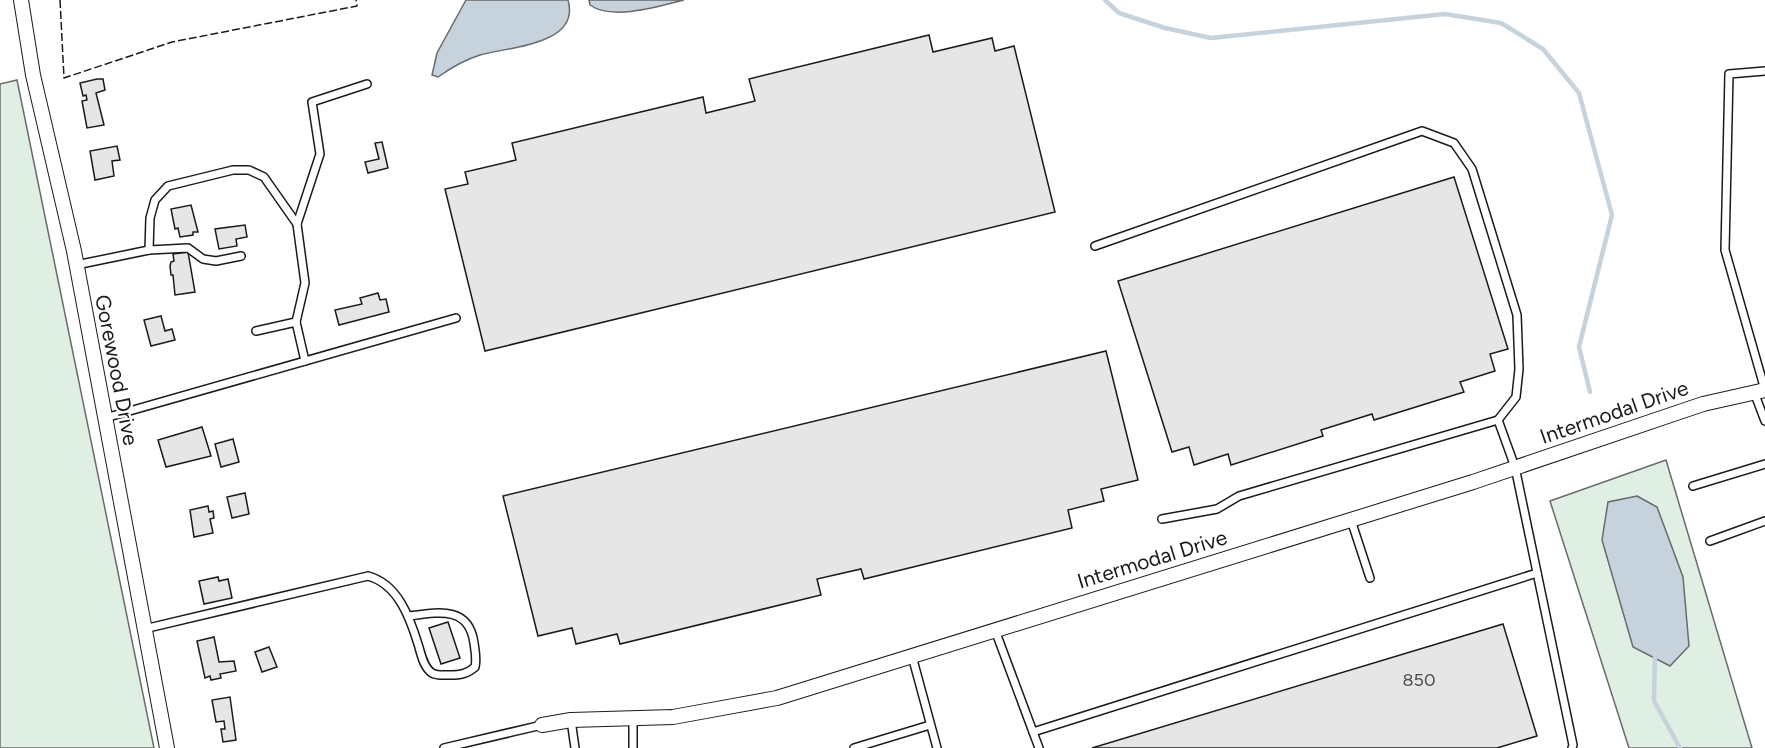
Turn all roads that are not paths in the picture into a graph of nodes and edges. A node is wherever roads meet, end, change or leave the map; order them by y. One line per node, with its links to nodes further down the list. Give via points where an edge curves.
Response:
1 (21, 0): 8 (street, Gorewood Drive, via 33,75)
2 (1765, 71): 13 (lane, via 1729,74 1725,250)
3 (367, 84): 4 (lane, via 312,102 320,153)
4 (297, 224): 6 (lane, via 264,177 249,170 233,170 168,186 155,200); 10 (lane, via 305,284)
5 (1095, 246): 15 (lane, via 1422,131 1454,143 1472,169 1517,315 1516,397)
6 (149, 250): 7 (lane, via 188,248 203,259 216,261); 8 (lane)
7 (241, 256)
8 (76, 265): 14 (street, Gorewood Drive)
9 (456, 318): 12 (lane)
10 (296, 322): 11 (lane); 12 (lane)
11 (256, 331)
12 (305, 361): 14 (lane)
13 (1761, 390): 16 (lane); 18 (street, Intermodal Drive, via 1703,404)
14 (105, 418): 27 (street, Gorewood Drive)
15 (1498, 420): 18 (lane); 20 (lane, via 1239,496 1217,509)
16 (1765, 421)
17 (1765, 464): 19 (lane)
18 (1515, 467): 21 (street, Intermodal Drive); 24 (lane)
19 (1693, 486)
20 (1162, 519)
21 (1351, 520): 25 (lane); 28 (street, Intermodal Drive)
22 (1765, 522): 23 (lane)
23 (1710, 541)
24 (1537, 573): 34 (lane); 42 (lane)
25 (1370, 578)
26 (409, 616): 26 (lane, via 460,616 472,632 475,667 467,674 432,674 422,657); 27 (lane, via 391,589 368,576)
27 (144, 629): 35 (street, Gorewood Drive)
28 (995, 630): 29 (street, Intermodal Drive); 34 (lane)
29 (912, 656): 30 (street, Intermodal Drive, via 777,698 673,717); 33 (lane)
30 (633, 718): 31 (street, Intermodal Drive); 38 (lane)
31 (571, 720): 32 (street, Intermodal Drive); 37 (lane)
32 (542, 724): 36 (lane)
33 (930, 724): 39 (lane); 40 (lane)
34 (1033, 732): 41 (lane)
35 (167, 748)
36 (444, 748)
37 (575, 748)
38 (633, 748)
39 (854, 748)
40 (937, 748)
41 (1039, 748)
42 (1572, 748)

